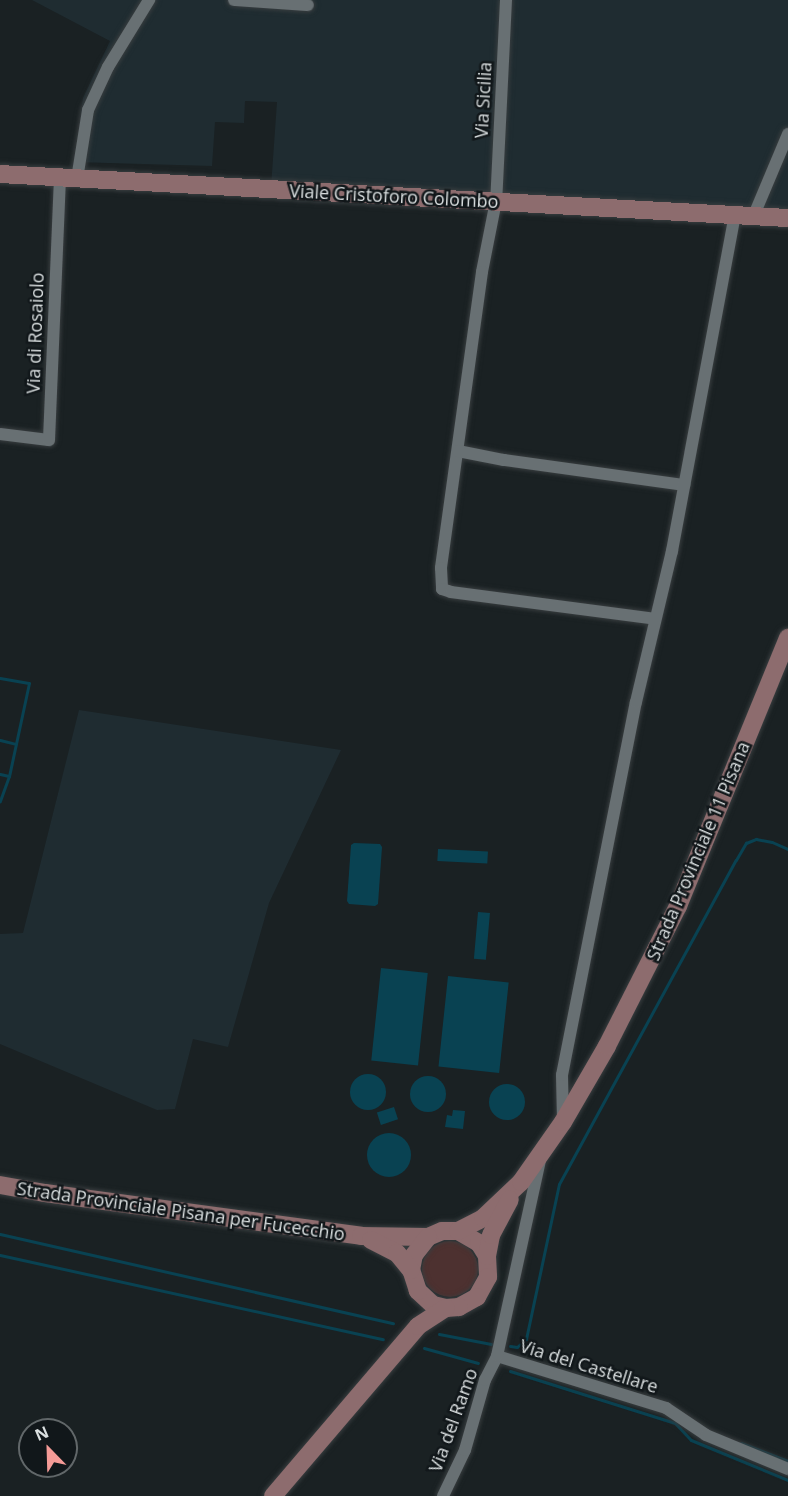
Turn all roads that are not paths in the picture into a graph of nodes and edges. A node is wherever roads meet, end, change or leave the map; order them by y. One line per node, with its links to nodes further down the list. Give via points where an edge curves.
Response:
1 (149, 0): 7 (street, via 108,67 88,110)
2 (234, 0): 4 (street)
3 (506, 0): 8 (street, Via Sicilia)
4 (308, 5)
5 (788, 134): 10 (street)
6 (0, 174): 7 (main road, Viale Cristoforo Colombo)
7 (68, 178): 8 (main road, Viale Cristoforo Colombo); 12 (street, Via di Rosaiolo, via 49,440)
8 (496, 201): 9 (main road, Viale Cristoforo Colombo); 13 (street, Via Sicilia, via 482,272)
9 (735, 214): 10 (main road, Viale Cristoforo Colombo); 14 (street)
10 (754, 215): 11 (main road, Viale Cristoforo Colombo)
11 (788, 218)
12 (0, 434)
13 (458, 451): 14 (street); 15 (street, Via Sicilia, via 441,568 442,589)
14 (684, 485): 15 (street)
15 (655, 619): 17 (street, via 562,1075)
16 (788, 638): 17 (main road, Strada Provinciale 11 Pisana, via 678,906 607,1046)
17 (563, 1122): 18 (main road, Strada Provinciale 11 Pisana)
18 (541, 1156): 19 (main road, Strada Provinciale 11 Pisana); 29 (street, Via del Castellare)
19 (521, 1182): 21 (main road, Strada Provinciale 11 Pisana, via 483,1218); 24 (main road, Strada Provinciale 11 Pisana, via 491,1235)
20 (0, 1185): 22 (main road, Strada Provinciale Pisana per Fucecchio)
21 (458, 1231): 23 (main road, Strada Provinciale Pisana per Fucecchio, via 442,1231); 24 (main road, via 479,1243)
22 (362, 1236): 23 (main road, Strada Provinciale Pisana per Fucecchio); 25 (main road, Strada Provinciale Pisana per Fucecchio, via 397,1253)
23 (428, 1238): 25 (main road, via 414,1255)
24 (487, 1256): 27 (main road, via 488,1277 482,1292 467,1305)
25 (411, 1270): 26 (main road, Strada Provinciale Pisana per Fucecchio)
26 (418, 1291): 27 (main road, via 433,1305); 28 (main road, via 410,1325)
27 (446, 1308): 28 (main road, via 418,1326)
28 (396, 1351): 31 (main road)
29 (497, 1356): 30 (street, Via del Castellare, via 666,1408 706,1435); 32 (street, Via del Ramo, via 485,1380 465,1450)
30 (788, 1470)
31 (273, 1496)
32 (443, 1496)

